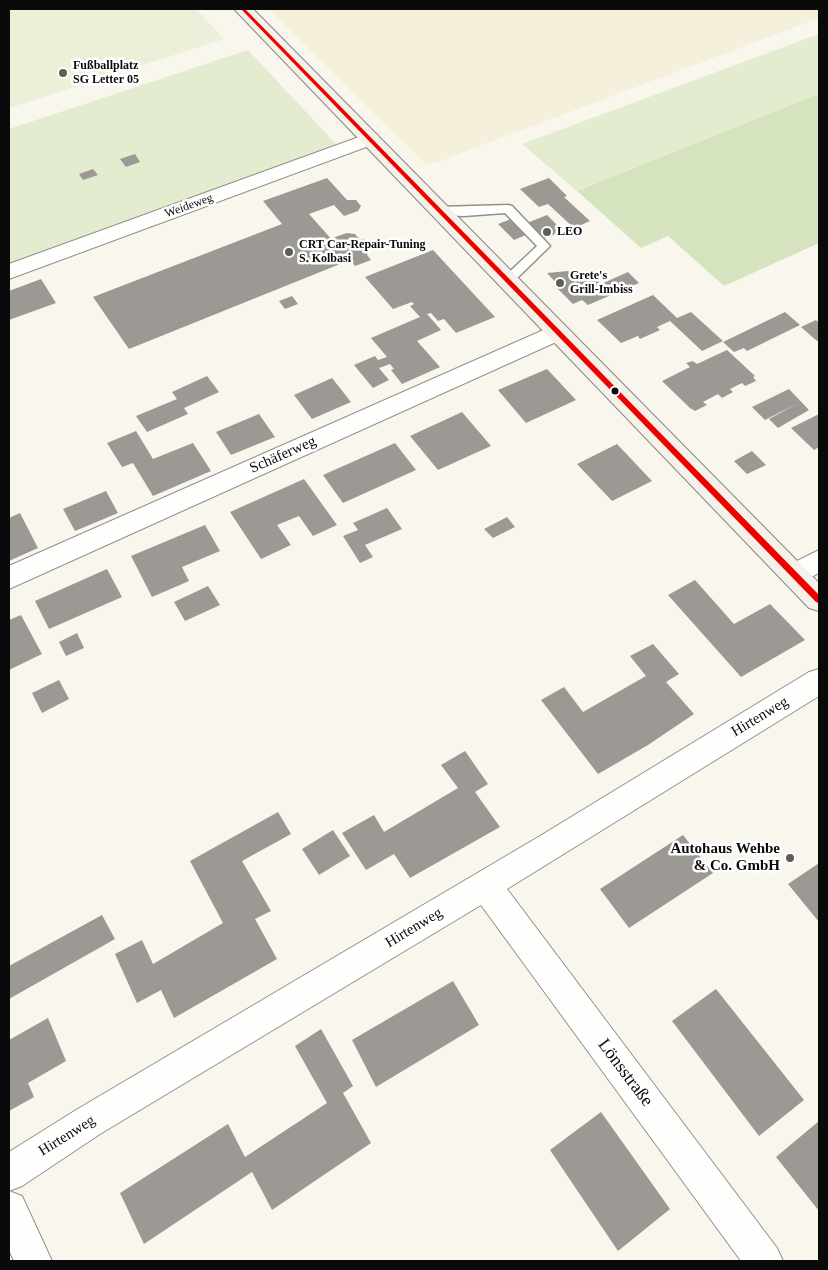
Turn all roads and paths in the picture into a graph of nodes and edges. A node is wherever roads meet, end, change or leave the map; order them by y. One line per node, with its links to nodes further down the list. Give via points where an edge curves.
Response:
1 (243, 9): 2 (main road)
2 (370, 139): 3 (main road); 4 (street, Weideweg)
3 (438, 211): 5 (main road); 5 (lane, via 508,209 544,246)
4 (9, 272)
5 (507, 280): 6 (main road)
6 (557, 332): 8 (main road); 9 (street, Schäferweg)
7 (819, 560): 8 (street)
8 (794, 574): 10 (main road)
9 (9, 578)
10 (819, 600)
11 (819, 681): 12 (street, Hirtenweg)
12 (485, 885): 13 (street, Hirtenweg, via 88,1122); 16 (street, Lönsstraße)
13 (9, 1173)
14 (9, 1209): 15 (street)
15 (33, 1261)
16 (764, 1261)

